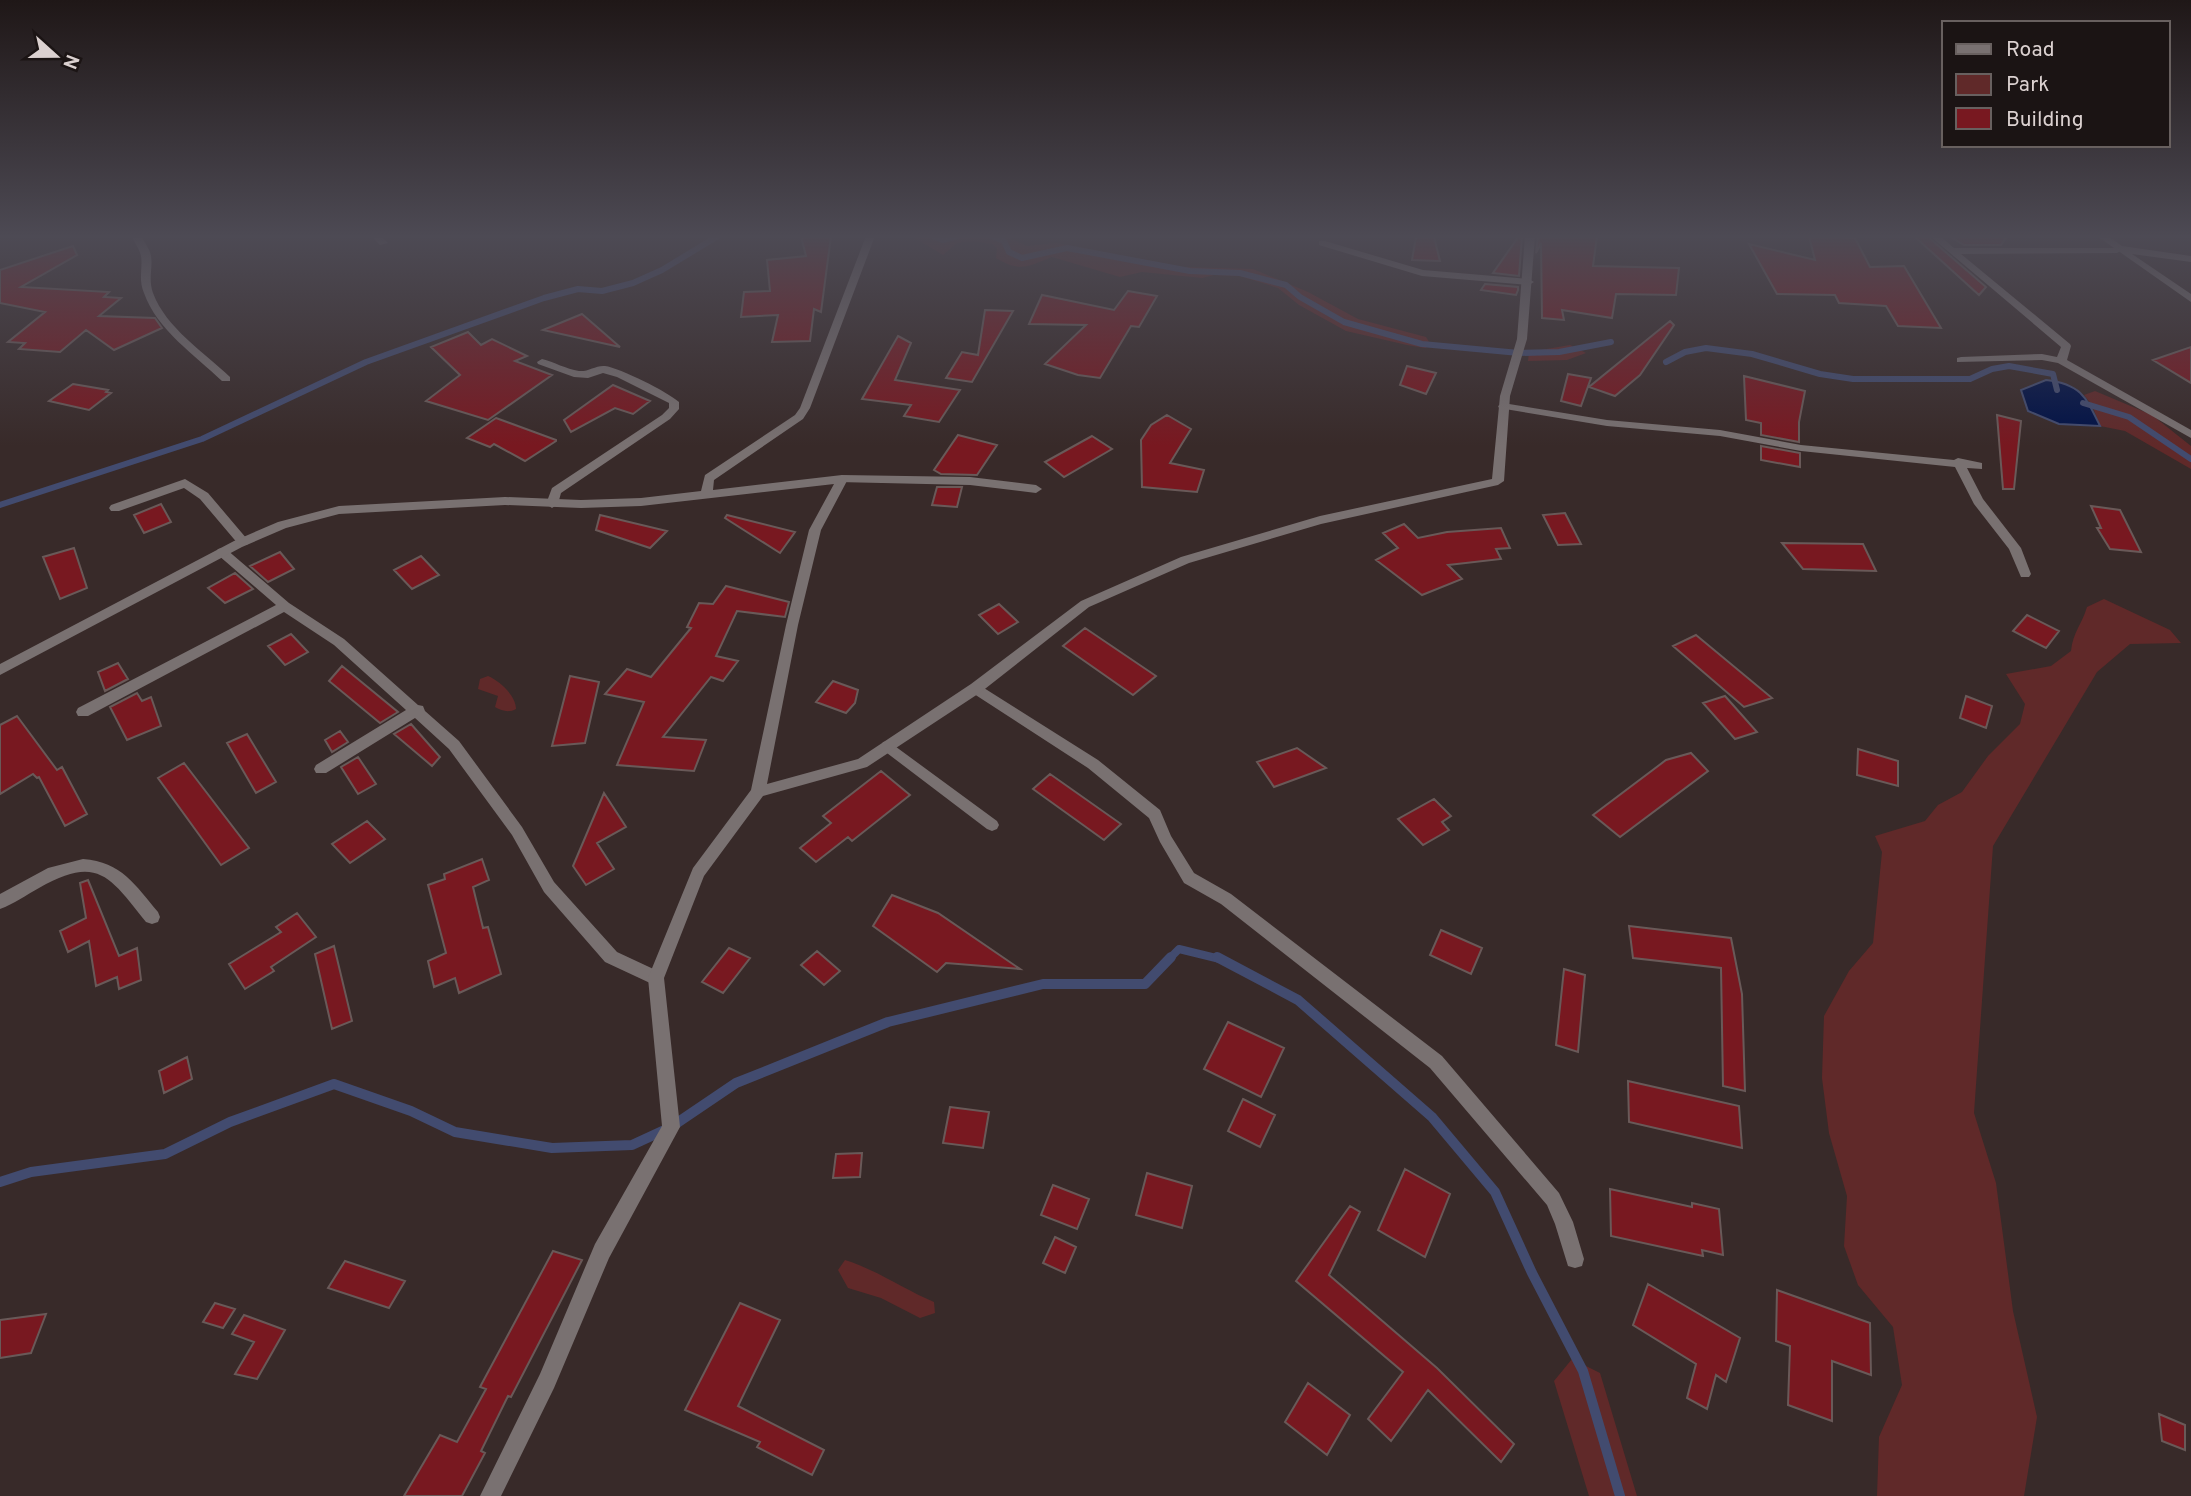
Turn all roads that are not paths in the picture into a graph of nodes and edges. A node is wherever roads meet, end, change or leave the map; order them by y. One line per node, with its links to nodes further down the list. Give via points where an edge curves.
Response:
1 (154, 306): 8 (street)
2 (844, 306): 15 (street, via 799,417 709,478)
3 (1526, 306): 9 (street)
4 (2018, 306): 6 (street, via 2066,346)
5 (1961, 360): 6 (street, via 2042,357)
6 (2062, 361): 10 (street)
7 (542, 362): 16 (street, via 574,374 603,369 674,402 666,417 556,491)
8 (226, 379)
9 (1503, 406): 11 (street, via 1607,423 1720,433 1801,448); 23 (street, via 1498,481 1320,520 1185,560 1085,604)
10 (2191, 435)
11 (1958, 463): 12 (street); 20 (street, via 1978,501 2015,548)
12 (1978, 466)
13 (842, 479): 14 (street, via 970,481); 15 (street); 28 (street, via 815,530)
14 (1036, 489)
15 (706, 494): 16 (street, via 641,502)
16 (552, 504): 18 (street, via 505,501 339,510 282,525)
17 (115, 508): 18 (street, via 185,483 204,496)
18 (243, 542): 19 (street)
19 (222, 552): 21 (street); 22 (street)
20 (2025, 574)
21 (285, 606): 24 (street, via 339,642); 25 (street)
22 (0, 670)
23 (976, 688): 26 (street); 33 (street, via 1093,764 1145,805 1155,814 1189,878 1226,899 1436,1062 1553,1199)
24 (418, 710): 27 (street); 32 (street, via 454,745 517,831 549,887 602,947 611,957)
25 (83, 712)
26 (888, 746): 28 (street, via 862,763); 29 (street)
27 (321, 769)
28 (758, 792): 32 (street, via 698,873)
29 (992, 825)
30 (0, 902): 31 (street, via 62,868 94,867 111,872)
31 (152, 916)
32 (656, 978): 34 (street, via 671,1127 602,1251 547,1381)
33 (1575, 1259)
34 (489, 1496)

